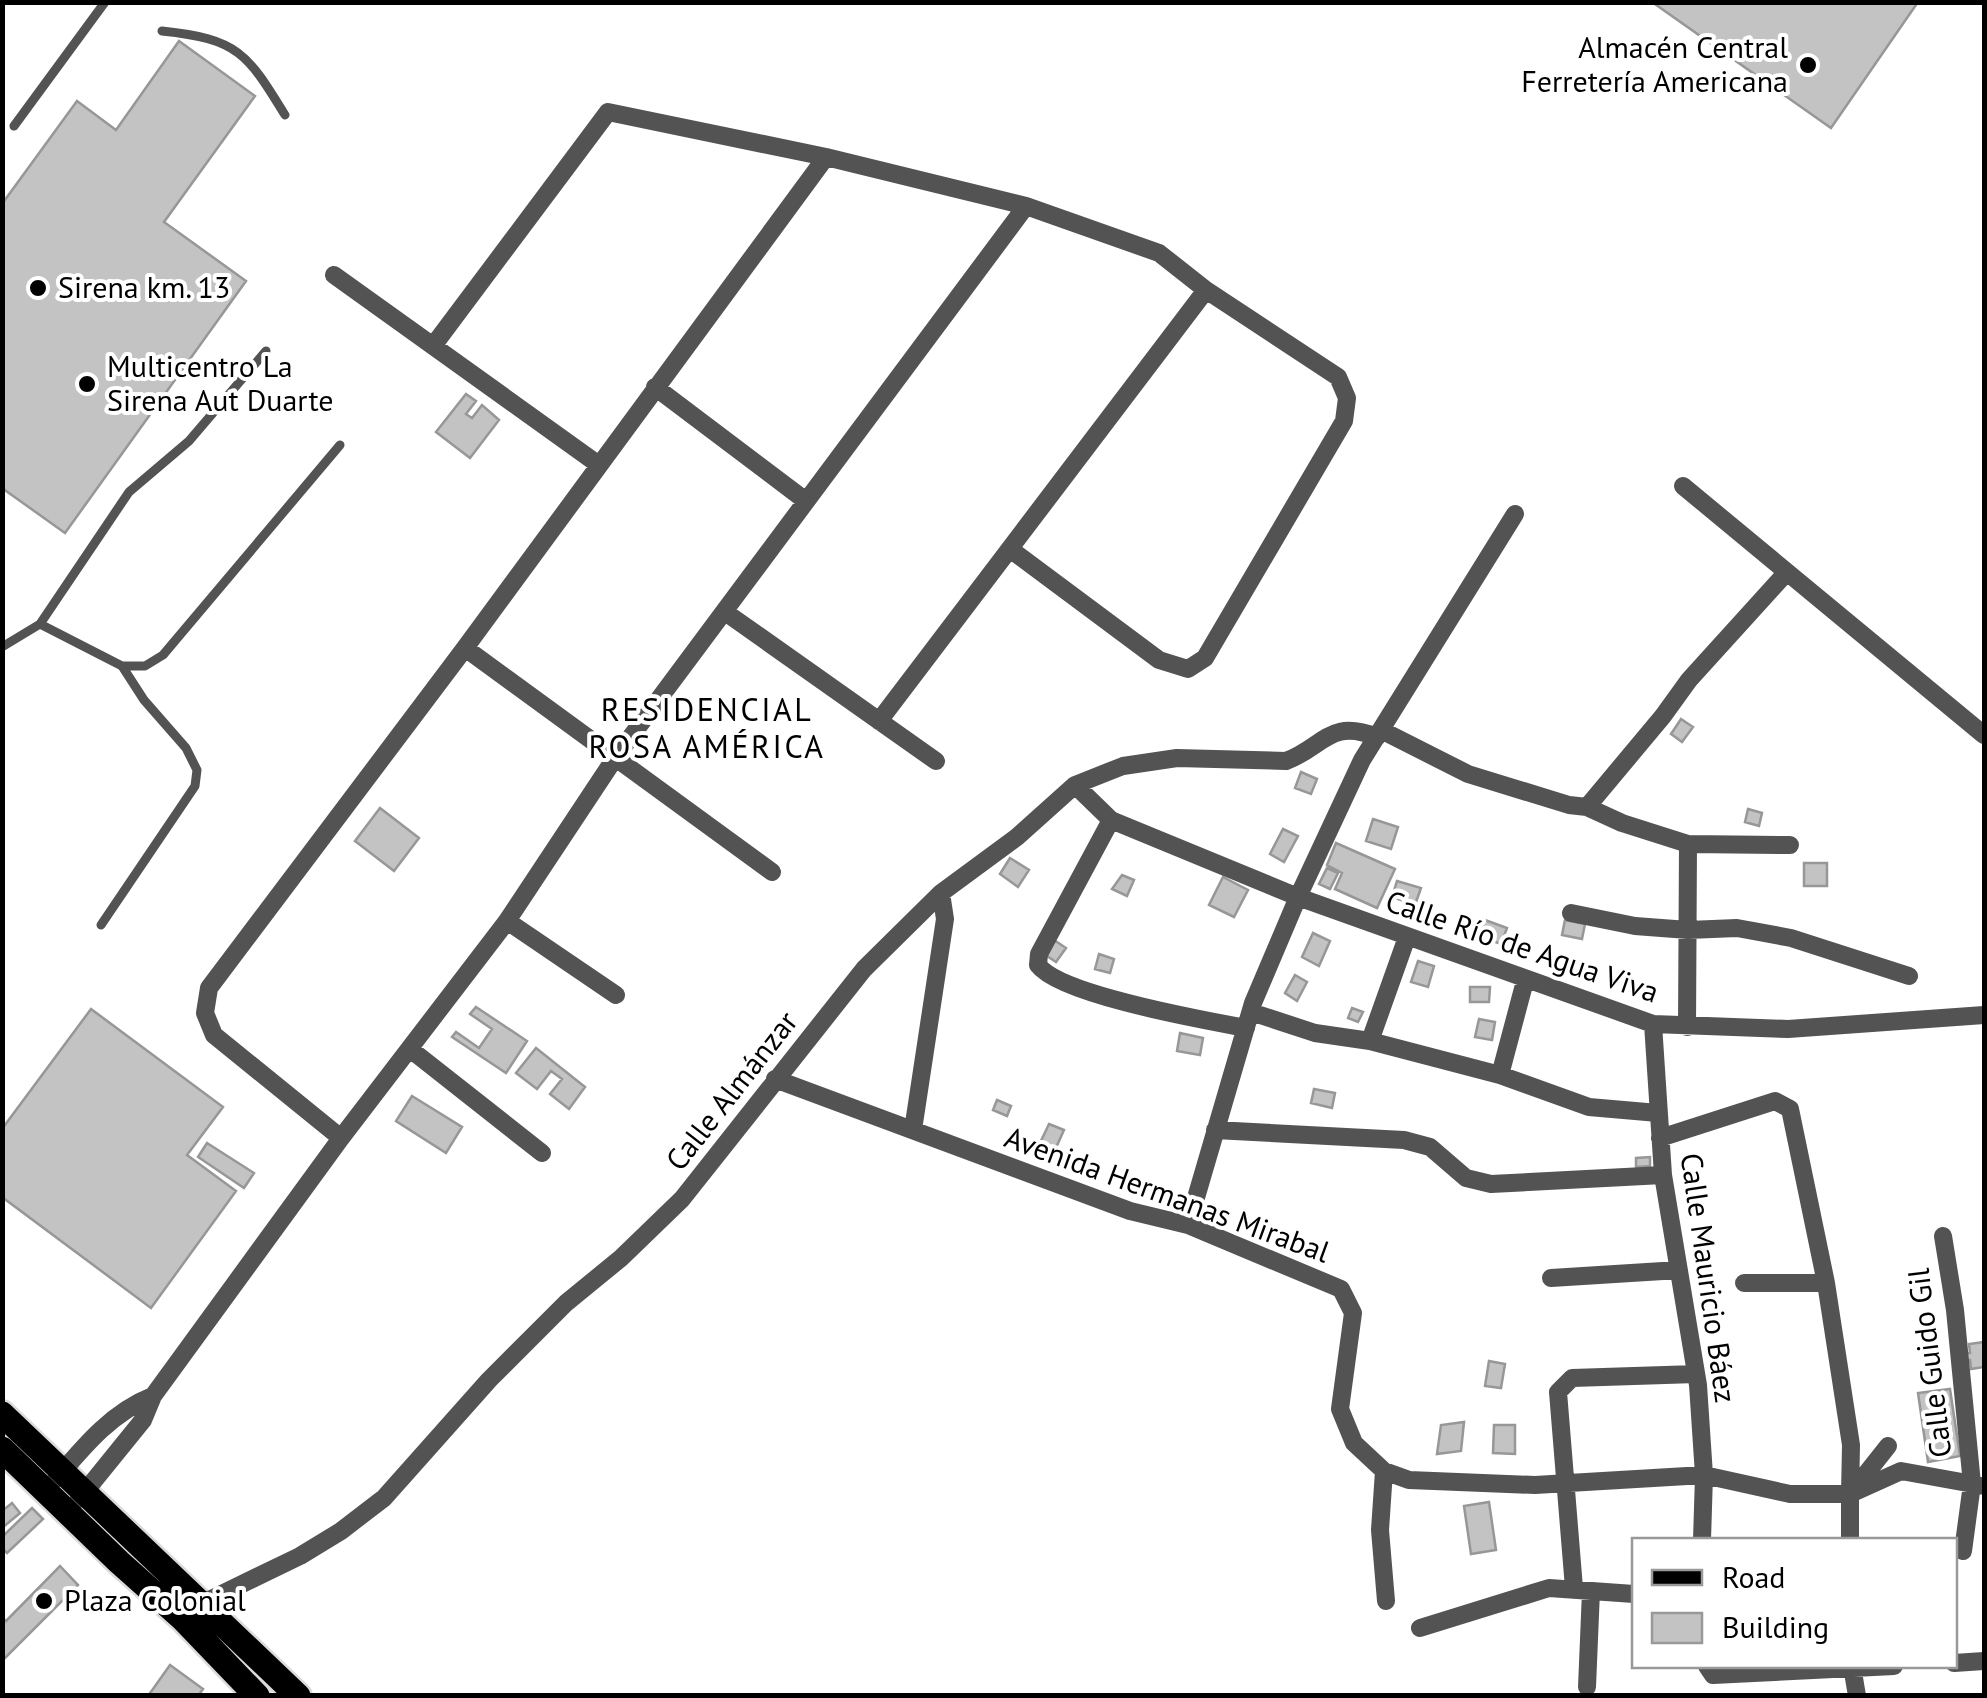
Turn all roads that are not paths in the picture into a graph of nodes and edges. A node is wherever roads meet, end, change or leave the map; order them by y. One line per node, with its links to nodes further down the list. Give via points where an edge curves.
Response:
1 (105, 2): 4 (lane)
2 (162, 31): 3 (lane, via 231,48 251,62)
3 (285, 115)
4 (14, 126)
5 (826, 157): 6 (street); 9 (street, via 608,112); 11 (street)
6 (1026, 206): 8 (street, via 1160,253); 15 (street)
7 (334, 275): 9 (street)
8 (1206, 290): 17 (street); 17 (street, via 1338,378 1347,398 1344,420 1205,658 1188,669 1160,660)
9 (433, 346): 13 (street)
10 (266, 351): 20 (lane, via 190,441 129,492)
11 (655, 387): 13 (street); 15 (street)
12 (340, 445): 23 (lane, via 162,655 144,666)
13 (599, 465): 22 (street)
14 (1683, 486): 18 (street)
15 (806, 501): 19 (street)
16 (1515, 514): 25 (street)
17 (1010, 549): 24 (street)
18 (1786, 572): 26 (street); 30 (street)
19 (725, 612): 24 (street); 27 (street)
20 (40, 624): 21 (lane); 23 (lane)
21 (2, 647)
22 (465, 648): 27 (street); 56 (street, via 205,1000 214,1035)
23 (122, 666): 39 (lane, via 198,770 194,786)
24 (879, 721): 28 (street)
25 (1379, 734): 29 (street, Calle Almánzar, via 1342,730 1286,761 1177,758 1123,766); 30 (street, via 1468,774); 36 (street)
26 (1984, 735)
27 (615, 758): 34 (street); 38 (street)
28 (936, 761)
29 (1075, 785): 31 (street, Calle Río de Agua Viva); 35 (street, Calle Almánzar)
30 (1587, 807): 32 (street)
31 (1111, 820): 36 (street, Calle Río de Agua Viva); 46 (street, via 1038,964 1052,978 1147,1008)
32 (1688, 844): 33 (street); 40 (street)
33 (1790, 845)
34 (772, 872)
35 (942, 893): 52 (street, Calle Almánzar, via 864,969); 54 (street, via 945,919)
36 (1298, 897): 41 (street, Calle Río de Agua Viva); 46 (street)
37 (1571, 912): 40 (street)
38 (506, 921): 44 (street); 50 (street)
39 (100, 926)
40 (1688, 930): 42 (street, via 1737,928 1791,938); 48 (street)
41 (1407, 938): 43 (street, Calle Río de Agua Viva); 49 (street)
42 (1909, 976)
43 (1525, 981): 47 (street, Calle Río de Agua Viva); 51 (street)
44 (616, 995)
45 (1984, 1015): 48 (street, Calle Río de Agua Viva, via 1788,1029)
46 (1248, 1020): 49 (street); 55 (street)
47 (1652, 1024): 48 (street, Calle Río de Agua Viva); 53 (street, Calle Mauricio Báez)
48 (1687, 1026)
49 (1370, 1041): 51 (street)
50 (410, 1049): 56 (street); 58 (street)
51 (1500, 1075): 53 (street, via 1589,1108)
52 (774, 1079): 54 (street, Avenida Hermanas Mirabal); 86 (street, Calle Almánzar, via 682,1199 489,1380 384,1498 300,1556)
53 (1658, 1113): 57 (street, Calle Mauricio Báez)
54 (913, 1130): 60 (street, Avenida Hermanas Mirabal, via 1130,1212)
55 (1216, 1130): 59 (street, via 1404,1140 1430,1148 1466,1178 1491,1184); 60 (street)
56 (341, 1138): 67 (street)
57 (1660, 1138): 59 (street, Calle Mauricio Báez); 65 (street, via 1775,1100 1790,1109)
58 (542, 1153)
59 (1663, 1175): 62 (street, Calle Mauricio Báez)
60 (1188, 1225): 72 (street, Avenida Hermanas Mirabal, via 1341,1289 1352,1313 1340,1409 1354,1443)
61 (1942, 1236): 75 (street, Calle Guido Gil)
62 (1679, 1270): 63 (street); 66 (street, Calle Mauricio Báez)
63 (1551, 1278)
64 (1744, 1283): 65 (street)
65 (1826, 1284): 78 (street, via 1851,1446)
66 (1696, 1374): 73 (street, Calle Mauricio Báez); 74 (street, via 1572,1378 1558,1392)
67 (153, 1396): 71 (street, via 128,1406); 77 (street, via 143,1420)
68 (2, 1414): 71 (main road)
69 (1888, 1446): 78 (street)
70 (2, 1449): 76 (main road)
71 (64, 1471): 76 (street); 77 (main road)
72 (1384, 1471): 74 (street, via 1409,1480); 85 (street)
73 (1704, 1475): 74 (street); 78 (street, via 1790,1494); 80 (street, Calle Mauricio Báez)
74 (1564, 1483): 83 (street)
75 (1978, 1485): 78 (street, via 1901,1471); 82 (street, Calle Guido Gil)
76 (46, 1492): 79 (main road)
77 (86, 1492): 79 (street); 86 (main road)
78 (1850, 1494): 81 (street)
79 (68, 1512): 86 (main road)
80 (1702, 1538)
81 (1850, 1538)
82 (1963, 1551)
83 (1582, 1590): 84 (street); 87 (street, via 1549,1588); 93 (street)
84 (1632, 1594)
85 (1386, 1601)
86 (193, 1612): 94 (main road); 95 (main road)
87 (1420, 1628)
88 (1984, 1662): 89 (street)
89 (1957, 1663)
90 (1709, 1668): 91 (street, via 1714,1675)
91 (1821, 1668)
92 (1852, 1668): 96 (street)
93 (1587, 1687)
94 (245, 1691)
95 (298, 1696)
96 (1857, 1696)

